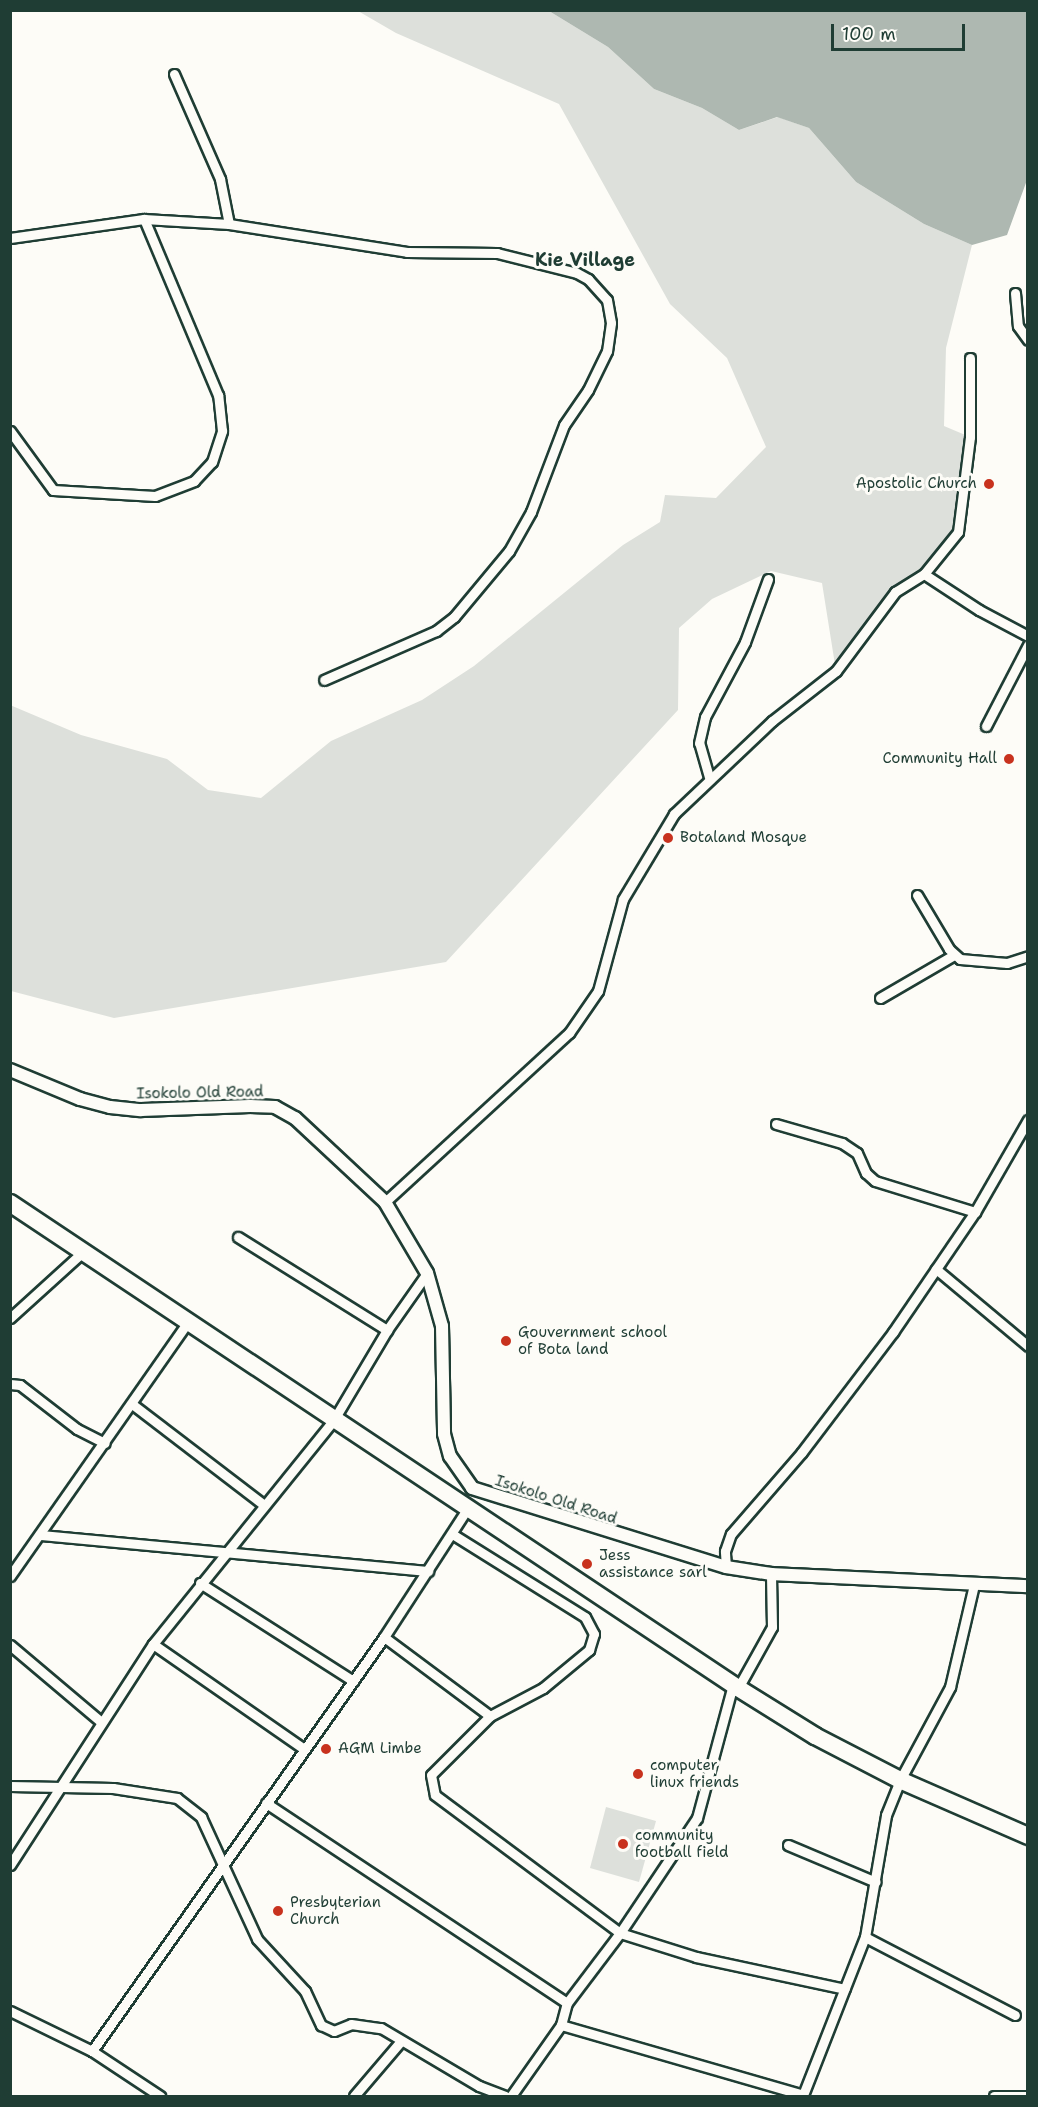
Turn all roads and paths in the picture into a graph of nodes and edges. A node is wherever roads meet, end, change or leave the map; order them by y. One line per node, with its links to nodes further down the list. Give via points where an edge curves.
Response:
1 (174, 74): 3 (street, via 220,179)
2 (144, 219): 3 (street); 4 (street); 8 (street, via 218,395 222,431 212,462 194,481 155,496 53,490)
3 (229, 224): 13 (street, via 407,252 490,253 543,263 588,279 610,309 609,338 602,363 564,425 531,512 509,551 454,617 436,632)
4 (10, 238)
5 (1015, 293): 6 (street, via 1018,326)
6 (1027, 336)
7 (970, 357): 9 (street, via 970,437 958,532)
8 (10, 431)
9 (924, 574): 11 (street); 15 (street, via 895,592 836,671)
10 (768, 579): 15 (street, via 745,642 705,717 699,743)
11 (1028, 636)
12 (1028, 645): 14 (street)
13 (324, 680)
14 (986, 726)
15 (709, 777): 23 (street, via 674,814 635,876 618,911 597,991 569,1033)
16 (917, 896): 17 (street)
17 (954, 955): 18 (street, via 990,964); 19 (street)
18 (1028, 956)
19 (880, 998)
20 (10, 1070): 23 (street, Isokolo Old Road, via 110,1107 275,1107 296,1118)
21 (1028, 1120): 25 (street)
22 (776, 1124): 25 (street, via 842,1143 857,1153 866,1173 875,1181)
23 (385, 1202): 29 (street, Isokolo Old Road)
24 (10, 1203): 27 (highway)
25 (975, 1212): 28 (street)
26 (238, 1237): 32 (street)
27 (85, 1250): 30 (street); 31 (highway)
28 (936, 1269): 33 (street); 44 (street, via 824,1424 731,1534 725,1551)
29 (427, 1273): 32 (street); 38 (street, Isokolo Old Road, via 442,1326 444,1434 450,1456)
30 (10, 1318)
31 (188, 1322): 35 (street); 36 (highway)
32 (387, 1330): 36 (street)
33 (1028, 1346)
34 (10, 1384): 37 (street, via 20,1385 77,1429)
35 (132, 1404): 37 (street); 39 (street)
36 (333, 1421): 39 (street); 40 (highway)
37 (105, 1443): 42 (street)
38 (472, 1488): 40 (street); 44 (street, Isokolo Old Road)
39 (264, 1505): 43 (street)
40 (462, 1506): 41 (street); 55 (highway)
41 (452, 1534): 45 (street); 56 (street, via 585,1617 594,1634 590,1650 543,1688)
42 (40, 1535): 43 (street); 47 (street)
43 (224, 1553): 45 (street); 48 (street)
44 (726, 1567): 46 (street, Isokolo Old Road)
45 (428, 1571): 51 (street)
46 (771, 1574): 49 (street, Isokolo Old Road); 55 (street, via 772,1627)
47 (10, 1576)
48 (200, 1583): 52 (street); 54 (street)
49 (974, 1585): 50 (street, Isokolo Old Road); 59 (street, via 950,1687)
50 (1028, 1586)
51 (384, 1637): 54 (street); 56 (street)
52 (153, 1644): 57 (street); 58 (street)
53 (10, 1645): 57 (street)
54 (353, 1681): 58 (street)
55 (736, 1687): 59 (highway, via 815,1736); 68 (street, via 697,1818)
56 (490, 1716): 68 (street, via 431,1775 435,1796)
57 (101, 1722): 60 (street)
58 (304, 1749): 62 (street)
59 (900, 1780): 63 (highway); 67 (street, via 886,1815)
60 (62, 1785): 61 (street); 65 (street); 66 (street, via 177,1798 201,1817)
61 (10, 1786)
62 (266, 1803): 66 (street); 71 (street)
63 (1028, 1836)
64 (788, 1845): 67 (street)
65 (10, 1865)
66 (222, 1867): 75 (street, via 257,1939 305,1991 321,2025 333,2031 351,2024 368,2024); 76 (street)
67 (876, 1882): 69 (street)
68 (620, 1932): 70 (street, via 696,1957); 71 (street)
69 (865, 1937): 70 (street); 73 (street)
70 (845, 1989): 77 (street)
71 (567, 2003): 74 (street)
72 (10, 2012): 76 (street)
73 (1015, 2015)
74 (561, 2025): 77 (street); 82 (street)
75 (401, 2041): 80 (street); 81 (street)
76 (92, 2051): 79 (street)
77 (806, 2096)
78 (1028, 2096): 83 (street)
79 (160, 2097)
80 (354, 2097)
81 (504, 2097)
82 (510, 2097)
83 (994, 2097)

